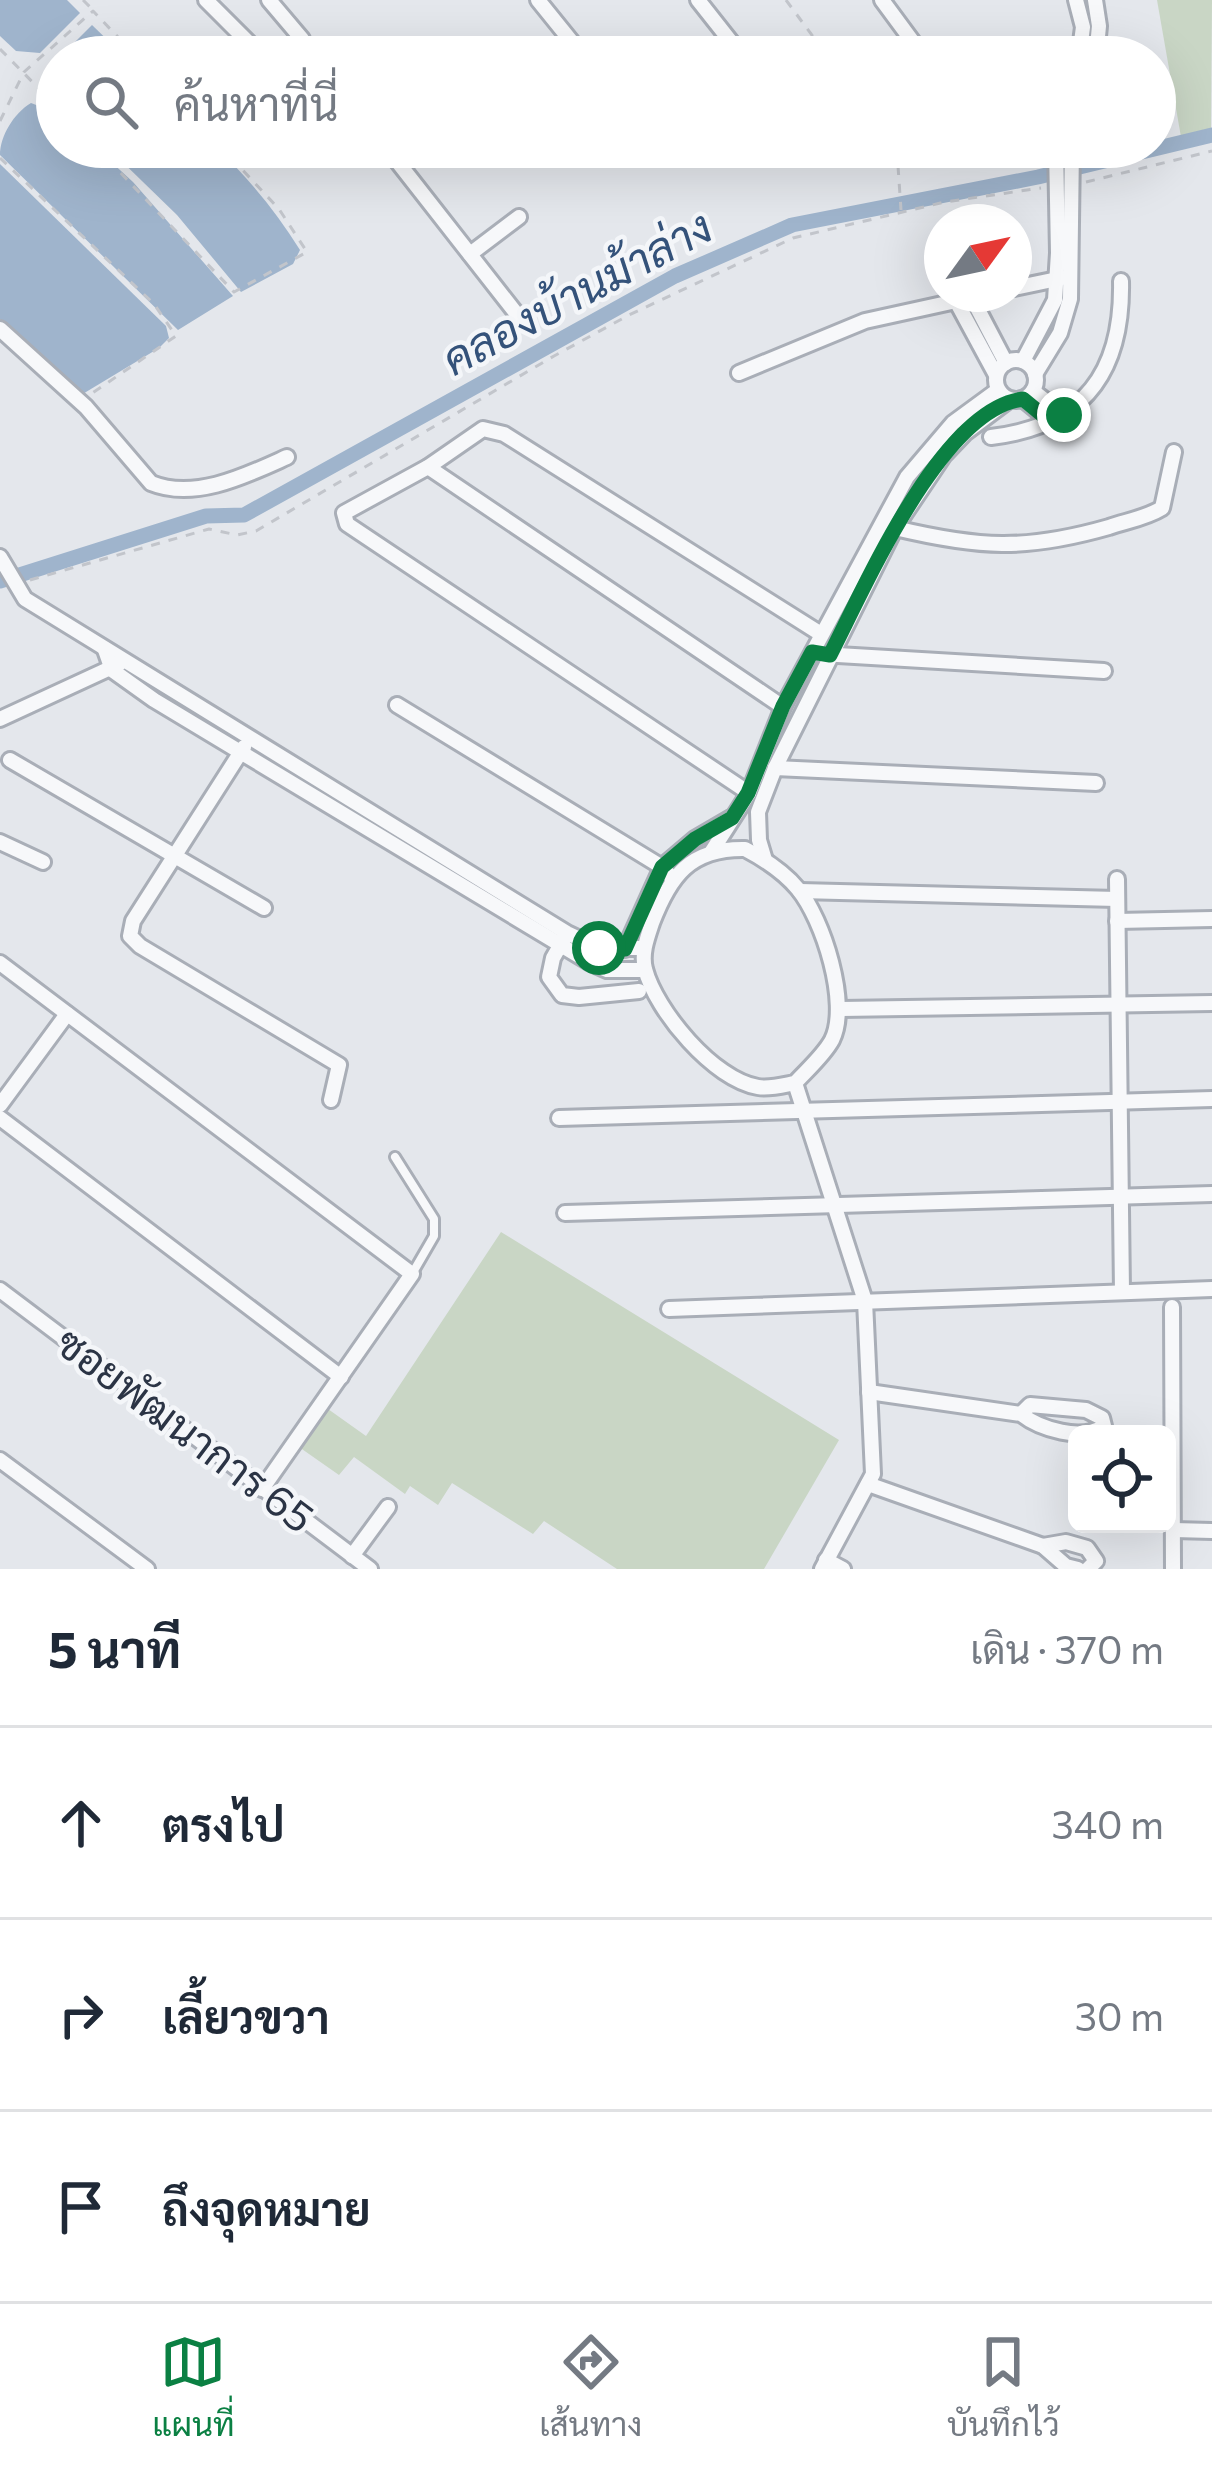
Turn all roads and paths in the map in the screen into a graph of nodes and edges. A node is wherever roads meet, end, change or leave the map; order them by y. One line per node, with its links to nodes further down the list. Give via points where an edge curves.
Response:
1 (83, 0): 10 (path)
2 (206, 0): 13 (street)
3 (269, 0): 14 (street)
4 (538, 0): 15 (street)
5 (698, 0): 16 (street)
6 (785, 0): 17 (path)
7 (882, 0): 18 (street)
8 (1076, 0): 19 (street)
9 (1094, 0): 20 (street)
10 (94, 11): 11 (path); 12 (path)
11 (65, 36)
12 (117, 36)
13 (242, 36)
14 (299, 36)
15 (567, 36)
16 (724, 36)
17 (812, 36)
18 (909, 36)
19 (1082, 36)
20 (1098, 36)
21 (0, 49): 23 (path)
22 (36, 62): 23 (path)
23 (24, 72): 24 (path); 25 (path)
24 (36, 84)
25 (0, 121)
26 (1212, 151): 28 (path)
27 (0, 158): 52 (path, via 154,304 176,336)
28 (1176, 160)
29 (116, 168): 30 (path, via 234,292 307,252)
30 (241, 168)
31 (402, 168): 41 (street)
32 (900, 168): 39 (path)
33 (1059, 168): 38 (street)
34 (1069, 168): 38 (street)
35 (1143, 168): 36 (path)
36 (1090, 181)
37 (1052, 187): 39 (path)
38 (1063, 204): 42 (street)
39 (901, 211): 60 (path, via 793,238 629,315 256,531 209,529)
40 (519, 217): 41 (street)
41 (470, 254): 47 (street)
42 (1065, 278): 44 (street); 49 (street)
43 (1121, 281): 53 (street, via 1122,320 1107,368)
44 (1032, 284)
45 (924, 308): 50 (street, via 865,321)
46 (978, 312): 51 (street)
47 (519, 317)
48 (0, 328): 52 (street)
49 (1029, 368): 51 (street); 51 (street)
50 (739, 373)
51 (1011, 386): 53 (street); 58 (street, via 944,455); 61 (street, via 953,423 907,477)
52 (80, 402): 56 (street, via 151,483 166,489 231,482)
53 (1057, 418): 54 (street)
54 (992, 437)
55 (1174, 452): 58 (street, via 1162,508 1101,529 996,546)
56 (287, 457)
57 (428, 467): 61 (street, via 483,429 503,434); 67 (street); 73 (street, via 343,519)
58 (895, 529): 63 (street)
59 (3, 559): 64 (street, via 25,599)
60 (24, 582)
61 (821, 634): 62 (street)
62 (812, 652): 63 (street); 67 (street)
63 (830, 655): 65 (street); 71 (street)
64 (117, 665): 68 (street); 69 (street)
65 (1104, 671)
66 (397, 706): 80 (street)
67 (783, 706): 73 (street)
68 (0, 719)
69 (246, 746): 77 (street); 87 (street)
70 (10, 760): 77 (street)
71 (775, 768): 72 (street); 78 (street, via 758,812)
72 (1096, 783)
73 (748, 793): 74 (street)
74 (732, 818): 76 (street); 80 (street, via 685,846)
75 (0, 842): 79 (street)
76 (712, 851): 78 (street, via 745,849); 80 (street)
77 (177, 855): 84 (street); 99 (street, via 130,936 339,1065)
78 (764, 860): 82 (street)
79 (43, 862)
80 (666, 872): 88 (street); 89 (street)
81 (1118, 879): 83 (street)
82 (800, 891): 83 (street); 95 (street, via 827,950)
83 (1117, 899): 86 (street)
84 (264, 908)
85 (1212, 919): 86 (street)
86 (1118, 921): 94 (street)
87 (565, 939): 89 (street); 91 (street, via 607,970); 92 (street, via 549,977 562,995)
88 (644, 948): 89 (street); 91 (street)
89 (625, 949)
90 (0, 963): 96 (street)
91 (645, 970): 97 (street, via 677,1028 712,1064 761,1088)
92 (639, 991)
93 (1212, 1004): 94 (street)
94 (1119, 1006): 95 (street); 100 (street)
95 (841, 1009): 97 (street, via 832,1042)
96 (67, 1014): 101 (street); 110 (street)
97 (795, 1083): 102 (street)
98 (1212, 1099): 100 (street)
99 (331, 1100)
100 (1121, 1100): 102 (street); 107 (street)
101 (0, 1105)
102 (804, 1113): 104 (street); 108 (street)
103 (0, 1118): 117 (street)
104 (560, 1118)
105 (395, 1157): 110 (lane, via 434,1219 434,1236)
106 (1212, 1194): 107 (street)
107 (1124, 1197): 108 (street); 113 (street)
108 (833, 1206): 109 (street); 114 (street)
109 (565, 1213)
110 (412, 1274): 117 (street)
111 (1212, 1289): 113 (street)
112 (0, 1290): 123 (street, ซอยพัฒนาการ 65)
113 (1122, 1292): 114 (street)
114 (865, 1300): 116 (street); 118 (street)
115 (1172, 1307): 120 (street)
116 (669, 1309)
117 (341, 1377): 123 (street)
118 (869, 1392): 119 (street); 122 (street)
119 (1021, 1414): 119 (street, via 1030,1406 1086,1410 1104,1426 1049,1428)
120 (1173, 1425)
121 (0, 1460): 131 (street)
122 (868, 1484): 128 (street); 130 (street)
123 (262, 1489): 129 (street, ซอยพัฒนาการ 65)
124 (388, 1507): 129 (street)
125 (1176, 1530): 126 (street)
126 (1212, 1531)
127 (1174, 1533): 136 (street)
128 (1043, 1546): 134 (street); 135 (street, via 1088,1548 1096,1561)
129 (352, 1556): 132 (street, ซอยพัฒนาการ 65)
130 (824, 1564): 133 (street)
131 (147, 1569)
132 (370, 1569)
133 (843, 1569)
134 (1078, 1569)
135 (1088, 1569)
136 (1173, 1569)

